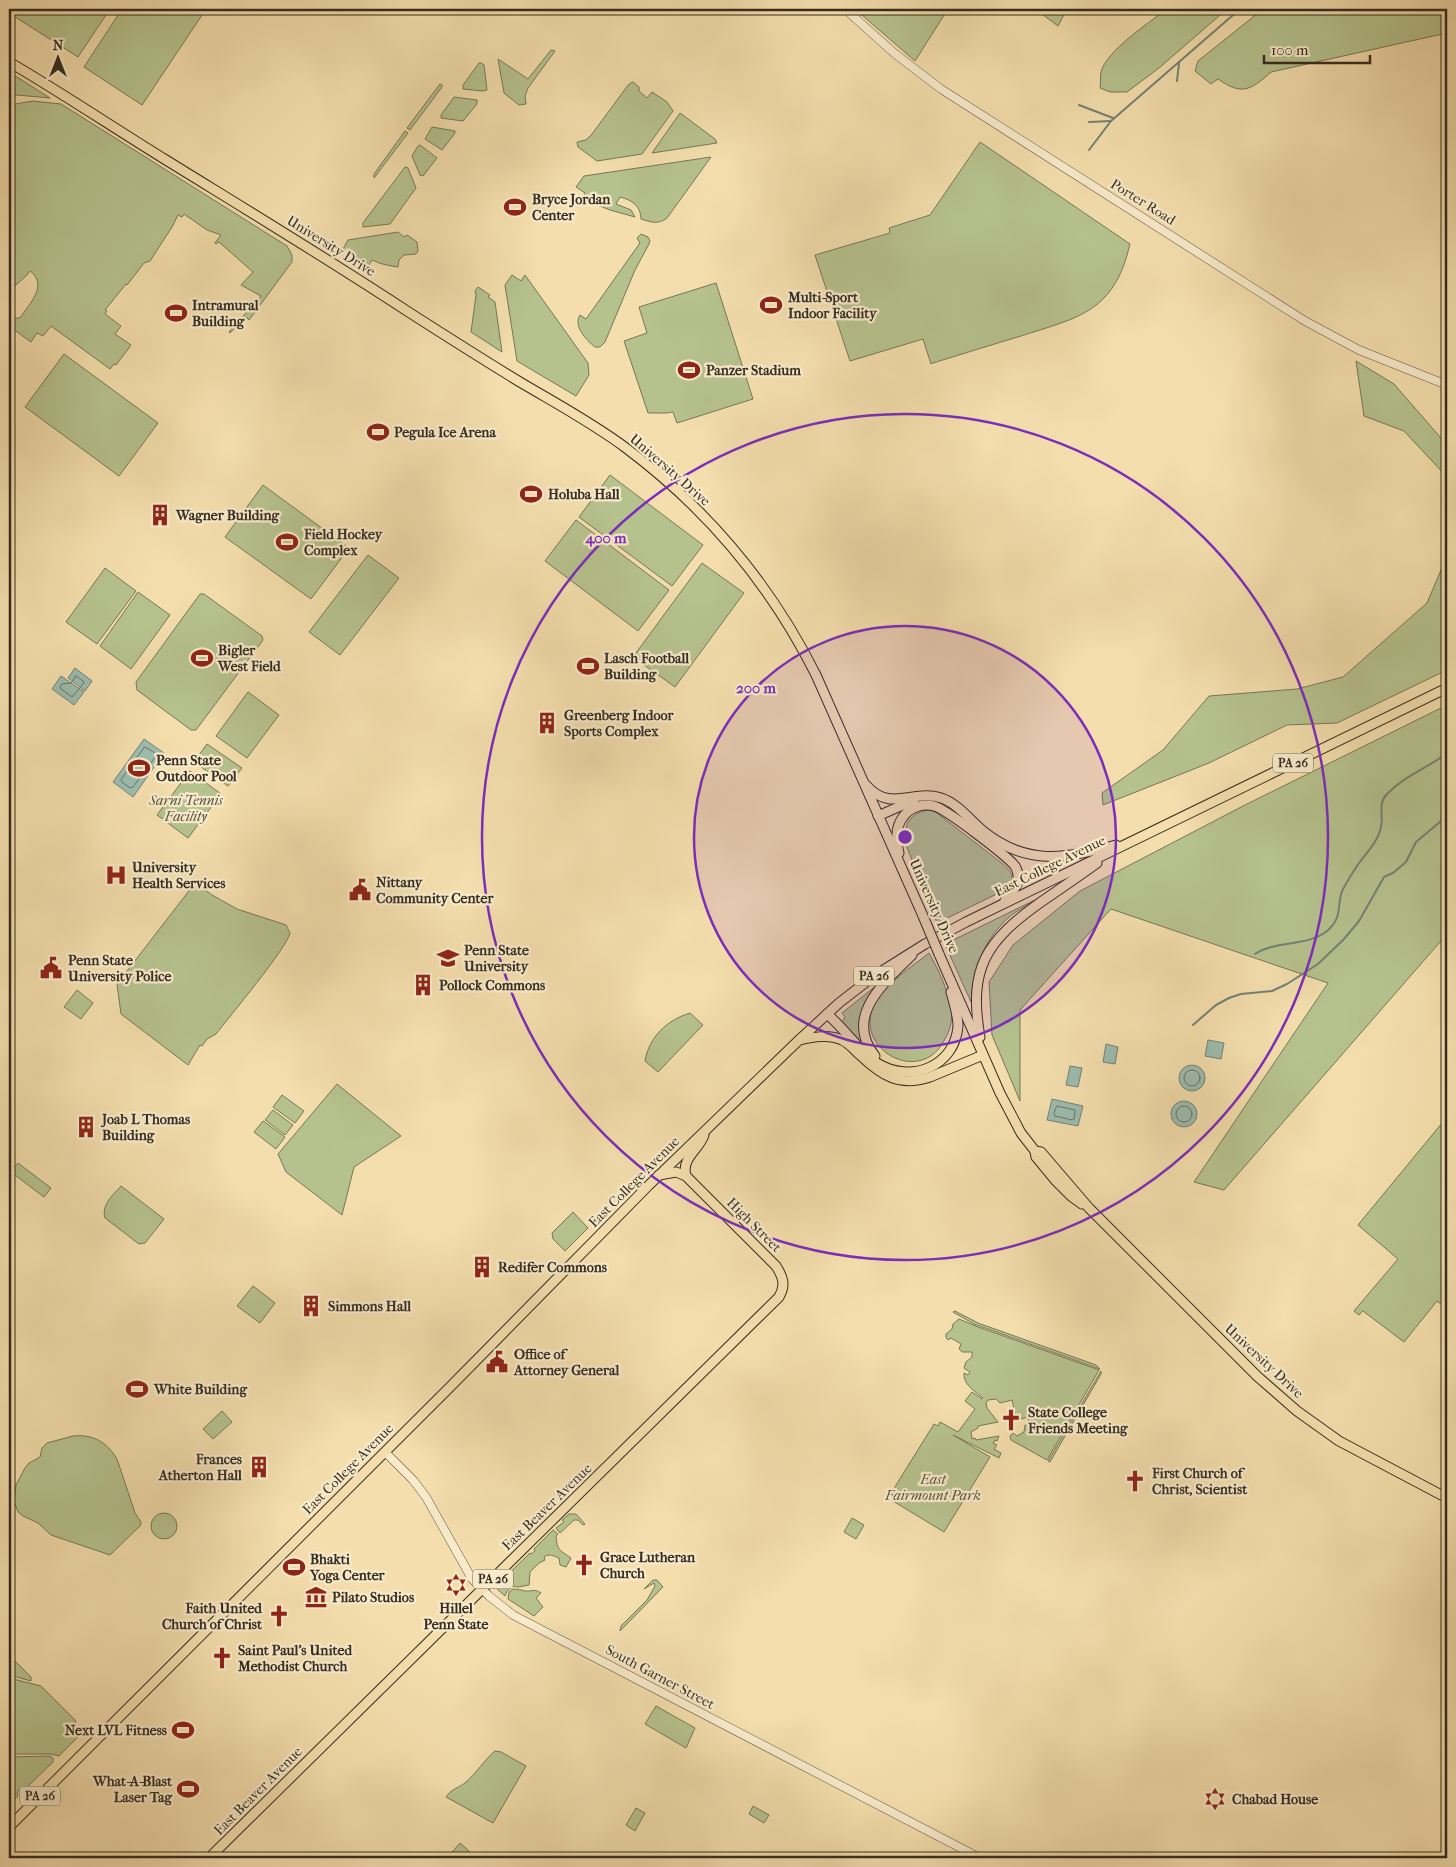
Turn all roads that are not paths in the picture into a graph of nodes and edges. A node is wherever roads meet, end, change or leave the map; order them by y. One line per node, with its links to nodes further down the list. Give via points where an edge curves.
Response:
1 (845, 9): 3 (street, Porter Road, via 941,89 1305,321 1359,350)
2 (9, 62): 5 (main road, University Drive, via 602,431 656,472 719,532 773,601 816,675)
3 (1447, 385)
4 (1447, 688): 8 (main road, East College Avenue / PA 26)
5 (862, 781): 6 (main road, via 875,794 887,799); 7 (main road, University Drive)
6 (919, 797): 7 (main road); 8 (main road, via 944,799 1000,843 1025,854 1077,855)
7 (878, 816): 10 (main road, University Drive)
8 (1140, 837): 9 (main road, East College Avenue / PA 26)
9 (1122, 846): 11 (main road, East College Avenue / PA 26); 16 (main road, via 1019,918 995,942 981,970 976,999)
10 (905, 873): 11 (main road, via 897,846 900,822 918,806 940,808 1006,857 1017,869 1017,885); 13 (main road, University Drive, bridge)
11 (998, 907): 12 (main road, East College Avenue / PA 26)
12 (925, 944): 14 (main road, East College Avenue / PA 26, via 874,976); 17 (main road, via 888,980 866,1009 866,1040)
13 (941, 957): 16 (main road, University Drive); 17 (main road, via 957,1018 958,1027 952,1047 940,1063 922,1071 905,1073)
14 (827, 1014): 15 (main road, East College Avenue / PA 26); 17 (main road, via 871,1058)
15 (799, 1040): 16 (main road, via 821,1037 842,1040 876,1071 906,1081 930,1077); 18 (main road, East College Avenue / PA 26)
16 (983, 1055): 23 (main road, University Drive, via 1021,1133 1055,1180 1089,1208 1257,1376 1303,1416 1339,1441)
17 (886, 1067)
18 (706, 1130): 19 (main road, East College Avenue / PA 26); 20 (main road, East College Avenue / PA 26, via 685,1164)
19 (659, 1175): 20 (main road, via 676,1172); 22 (main road, East College Avenue / PA 26)
20 (686, 1176): 21 (main road, High Street / PA 26, via 776,1266 784,1284)
21 (776, 1301): 24 (main road, East Beaver Avenue / PA 26)
22 (386, 1452): 24 (street, South Garner Street, via 426,1497 466,1569); 25 (main road, East College Avenue / PA 26)
23 (1447, 1498)
24 (482, 1590): 26 (main road, East Beaver Avenue / PA 26); 27 (street, South Garner Street, via 522,1620)
25 (9, 1827)
26 (209, 1858)
27 (980, 1858)

